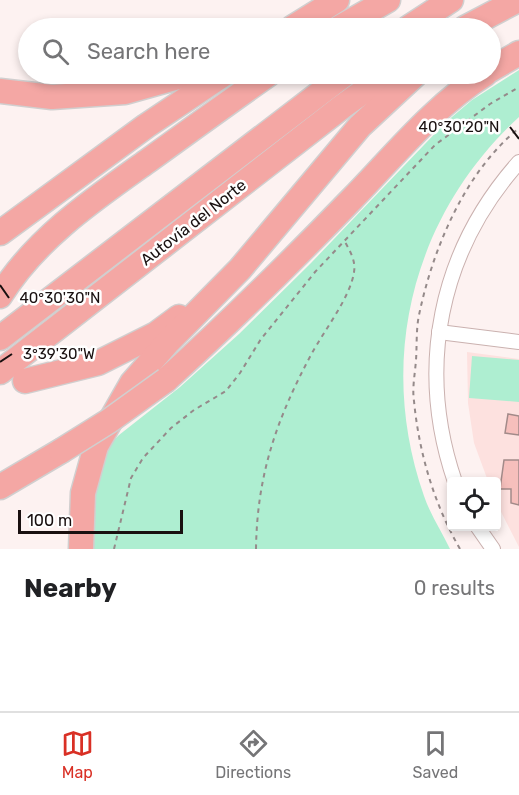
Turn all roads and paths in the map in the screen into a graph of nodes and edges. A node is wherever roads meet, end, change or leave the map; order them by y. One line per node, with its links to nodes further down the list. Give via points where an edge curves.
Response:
1 (337, 0): 5 (highway)
2 (388, 0): 6 (highway)
3 (451, 0): 7 (highway)
4 (518, 0): 8 (highway)
5 (308, 18)
6 (356, 18)
7 (423, 18)
8 (485, 18)
9 (519, 53): 10 (highway)
10 (501, 64)
11 (153, 84): 19 (highway, via 124,92 52,98)
12 (209, 84): 21 (highway)
13 (255, 84): 24 (highway, via 100,195 51,235 14,274)
14 (332, 84): 26 (highway, Autovía del Norte)
15 (374, 84): 28 (highway, Autovía del Norte)
16 (405, 84): 23 (highway, via 360,126)
17 (468, 84): 31 (highway, bridge, via 225,327 166,380)
18 (519, 87): 22 (path, via 435,145)
19 (0, 91)
20 (519, 162): 25 (street, via 484,207 458,257 445,296)
21 (0, 233)
22 (345, 242): 35 (path, via 315,272 261,339 226,391 179,422 143,458 131,478); 36 (path, via 355,271 351,285 307,363 270,448 256,520)
23 (240, 269): 29 (highway, via 156,334 98,363); 34 (highway, via 132,383 111,419 96,446 83,493)
24 (0, 296)
25 (439, 332): 27 (street); 30 (street, via 436,387 440,423)
26 (0, 338)
27 (519, 342)
28 (0, 372)
29 (25, 381)
30 (454, 477)
31 (0, 487)
32 (477, 531): 37 (street)
33 (479, 531): 38 (street)
34 (81, 549)
35 (114, 549)
36 (256, 549)
37 (482, 549)
38 (493, 549)

